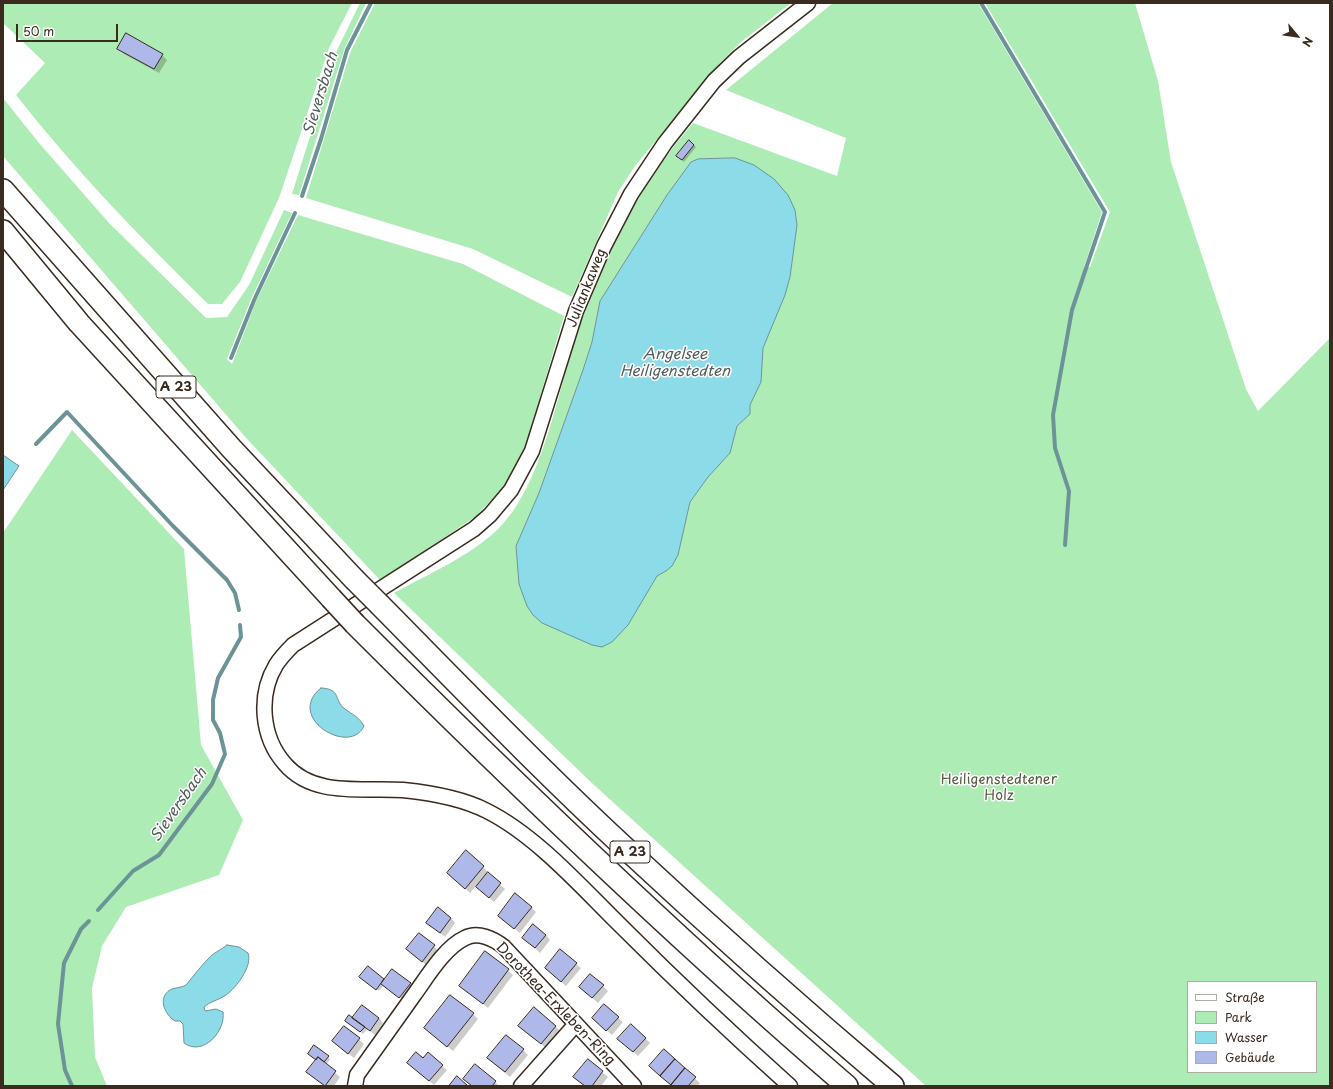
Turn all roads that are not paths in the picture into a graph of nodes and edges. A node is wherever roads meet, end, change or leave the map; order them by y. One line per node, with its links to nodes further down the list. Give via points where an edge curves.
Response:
1 (808, 3): 8 (street, Juliankaweg, via 714,81 665,143 632,194 604,246 576,311 532,451 512,490 490,515 474,528 299,641 282,657 271,674 264,705 267,730 272,744 284,764 304,779 338,789 401,790 431,794 469,804 498,817 534,843 669,974)
2 (3, 190): 10 (highway, A 23, bridge, via 231,448 354,579 622,846 797,1005)
3 (3, 231): 9 (highway, A 23, bridge, via 79,323 355,624 604,868)
4 (576, 1024): 5 (street, Dorothea-Erxleben-Ring, via 500,944 488,937 471,935 456,944 434,968 357,1075); 6 (street); 7 (street, Dorothea-Erxleben-Ring)
5 (355, 1086)
6 (522, 1086)
7 (634, 1086)
8 (790, 1086)
9 (847, 1086)
10 (893, 1086)

